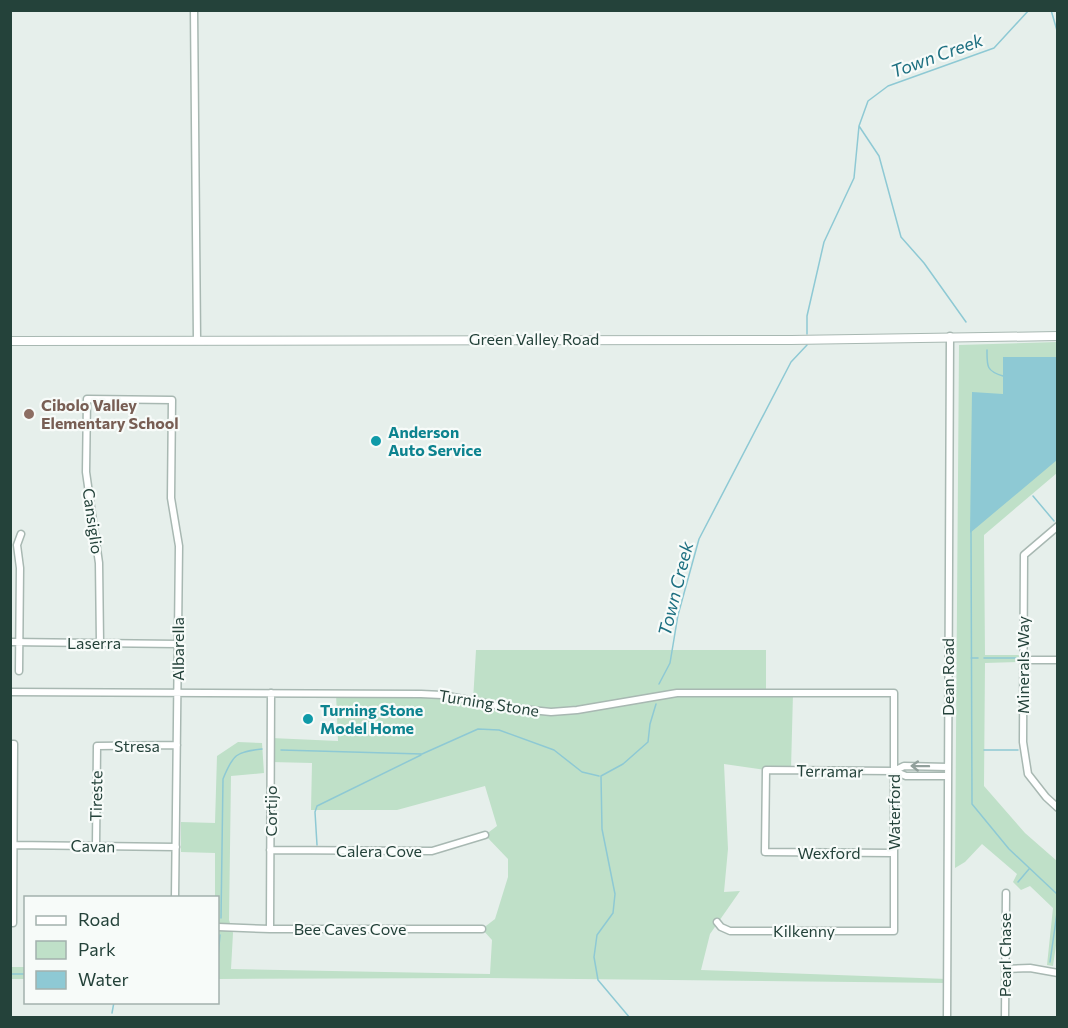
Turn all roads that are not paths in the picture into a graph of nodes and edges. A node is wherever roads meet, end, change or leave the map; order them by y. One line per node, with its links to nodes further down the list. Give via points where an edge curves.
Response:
1 (194, 10): 4 (street)
2 (950, 336): 3 (street, Green Valley Road); 4 (street, Green Valley Road, via 791,340); 23 (street, Dean Road)
3 (1058, 336)
4 (197, 340): 5 (street, Green Valley Road)
5 (10, 341)
6 (87, 399): 11 (street, Cansiglio, via 86,472 99,562); 12 (street, Albarella, via 172,400 171,498 178,546)
7 (1058, 526): 13 (street, Minerals Way, via 1024,555)
8 (21, 534): 10 (street, via 17,545)
9 (10, 642): 10 (street, Laserra)
10 (19, 642): 11 (street, Laserra); 15 (street)
11 (100, 643): 12 (street, Laserra)
12 (177, 644): 17 (street, Albarella)
13 (1023, 660): 14 (street); 26 (street, Minerals Way, via 1023,742 1028,774)
14 (1058, 660)
15 (19, 671)
16 (10, 692): 17 (street, Turning Stone)
17 (177, 692): 18 (street, Turning Stone); 22 (street, Albarella)
18 (271, 693): 19 (street, Turning Stone, via 432,694 532,711 577,710 677,693); 31 (street, Cortijo)
19 (894, 693): 24 (street, Waterford)
20 (12, 744): 28 (street)
21 (97, 746): 22 (street, Stresa); 29 (street, Tireste)
22 (177, 746): 30 (street, Albarella)
23 (948, 767): 24 (street, Terramar, one-way to 24, via 904,766); 25 (street, Dean Road)
24 (894, 771): 25 (street, Terramar, via 906,776); 32 (street, Terramar, via 766,771); 33 (street, Waterford)
25 (948, 776): 44 (street, Dean Road)
26 (1058, 808)
27 (485, 835): 31 (street, Calera Cove, via 432,851)
28 (12, 845): 29 (street, Cavan); 37 (street)
29 (96, 846): 30 (street, Cavan)
30 (176, 847): 35 (street, Albarella)
31 (270, 850): 39 (street, Cortijo)
32 (765, 852): 33 (street, Wexford)
33 (893, 853): 41 (street, Waterford)
34 (1005, 893): 42 (street, Pearl Chase)
35 (176, 896)
36 (717, 922): 41 (street, Kilkenny, via 730,931)
37 (12, 923)
38 (219, 927): 39 (street, Bee Caves Cove)
39 (270, 929): 40 (street, Bee Caves Cove)
40 (482, 929)
41 (894, 932)
42 (1005, 969): 43 (street); 45 (street, Pearl Chase)
43 (1058, 973)
44 (947, 1017)
45 (1005, 1017)

